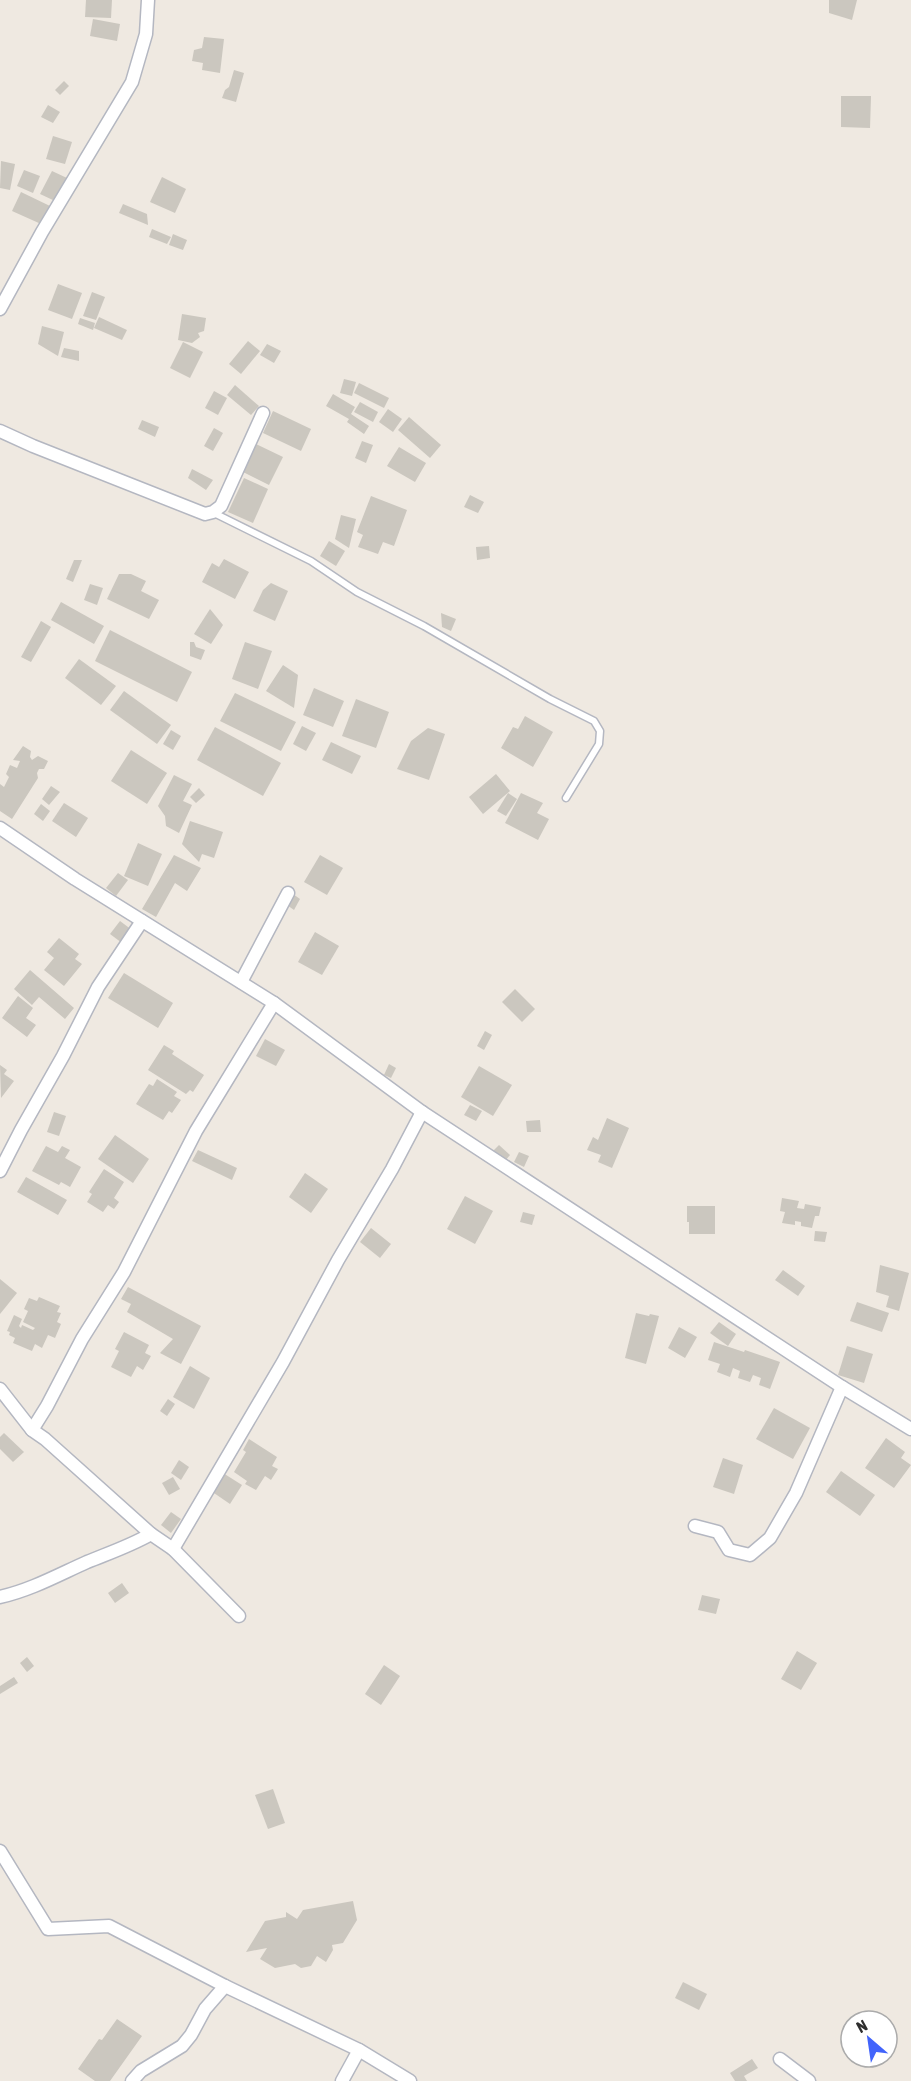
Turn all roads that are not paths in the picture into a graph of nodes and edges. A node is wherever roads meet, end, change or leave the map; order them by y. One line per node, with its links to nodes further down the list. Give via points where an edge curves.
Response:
1 (148, 0): 2 (street, via 146,34 132,82)
2 (0, 309)
3 (263, 413): 5 (street, via 221,506)
4 (0, 431): 5 (street, via 198,513)
5 (213, 512): 6 (lane, via 311,561 357,592 594,721 600,731 599,744)
6 (566, 798)
7 (0, 828): 9 (street)
8 (288, 893): 10 (street)
9 (142, 921): 10 (street); 13 (street, via 98,987)
10 (241, 982): 11 (street)
11 (274, 1003): 12 (street); 17 (street, via 196,1131 124,1272)
12 (422, 1112): 14 (street); 20 (street)
13 (0, 1171)
14 (842, 1387): 16 (street); 18 (street, via 796,1493 770,1538 750,1555 729,1550 718,1532)
15 (0, 1389): 17 (street)
16 (911, 1429)
17 (32, 1430): 19 (street)
18 (695, 1526)
19 (151, 1534): 20 (street); 21 (street, via 24,1592)
20 (173, 1549): 22 (street)
21 (0, 1597)
22 (239, 1616)
23 (0, 1851): 24 (street, via 48,1929 109,1926)
24 (225, 1986): 25 (street); 27 (street, via 182,2046)
25 (359, 2050): 28 (street); 29 (street)
26 (780, 2059): 30 (street)
27 (132, 2081)
28 (342, 2081)
29 (410, 2081)
30 (809, 2081)

